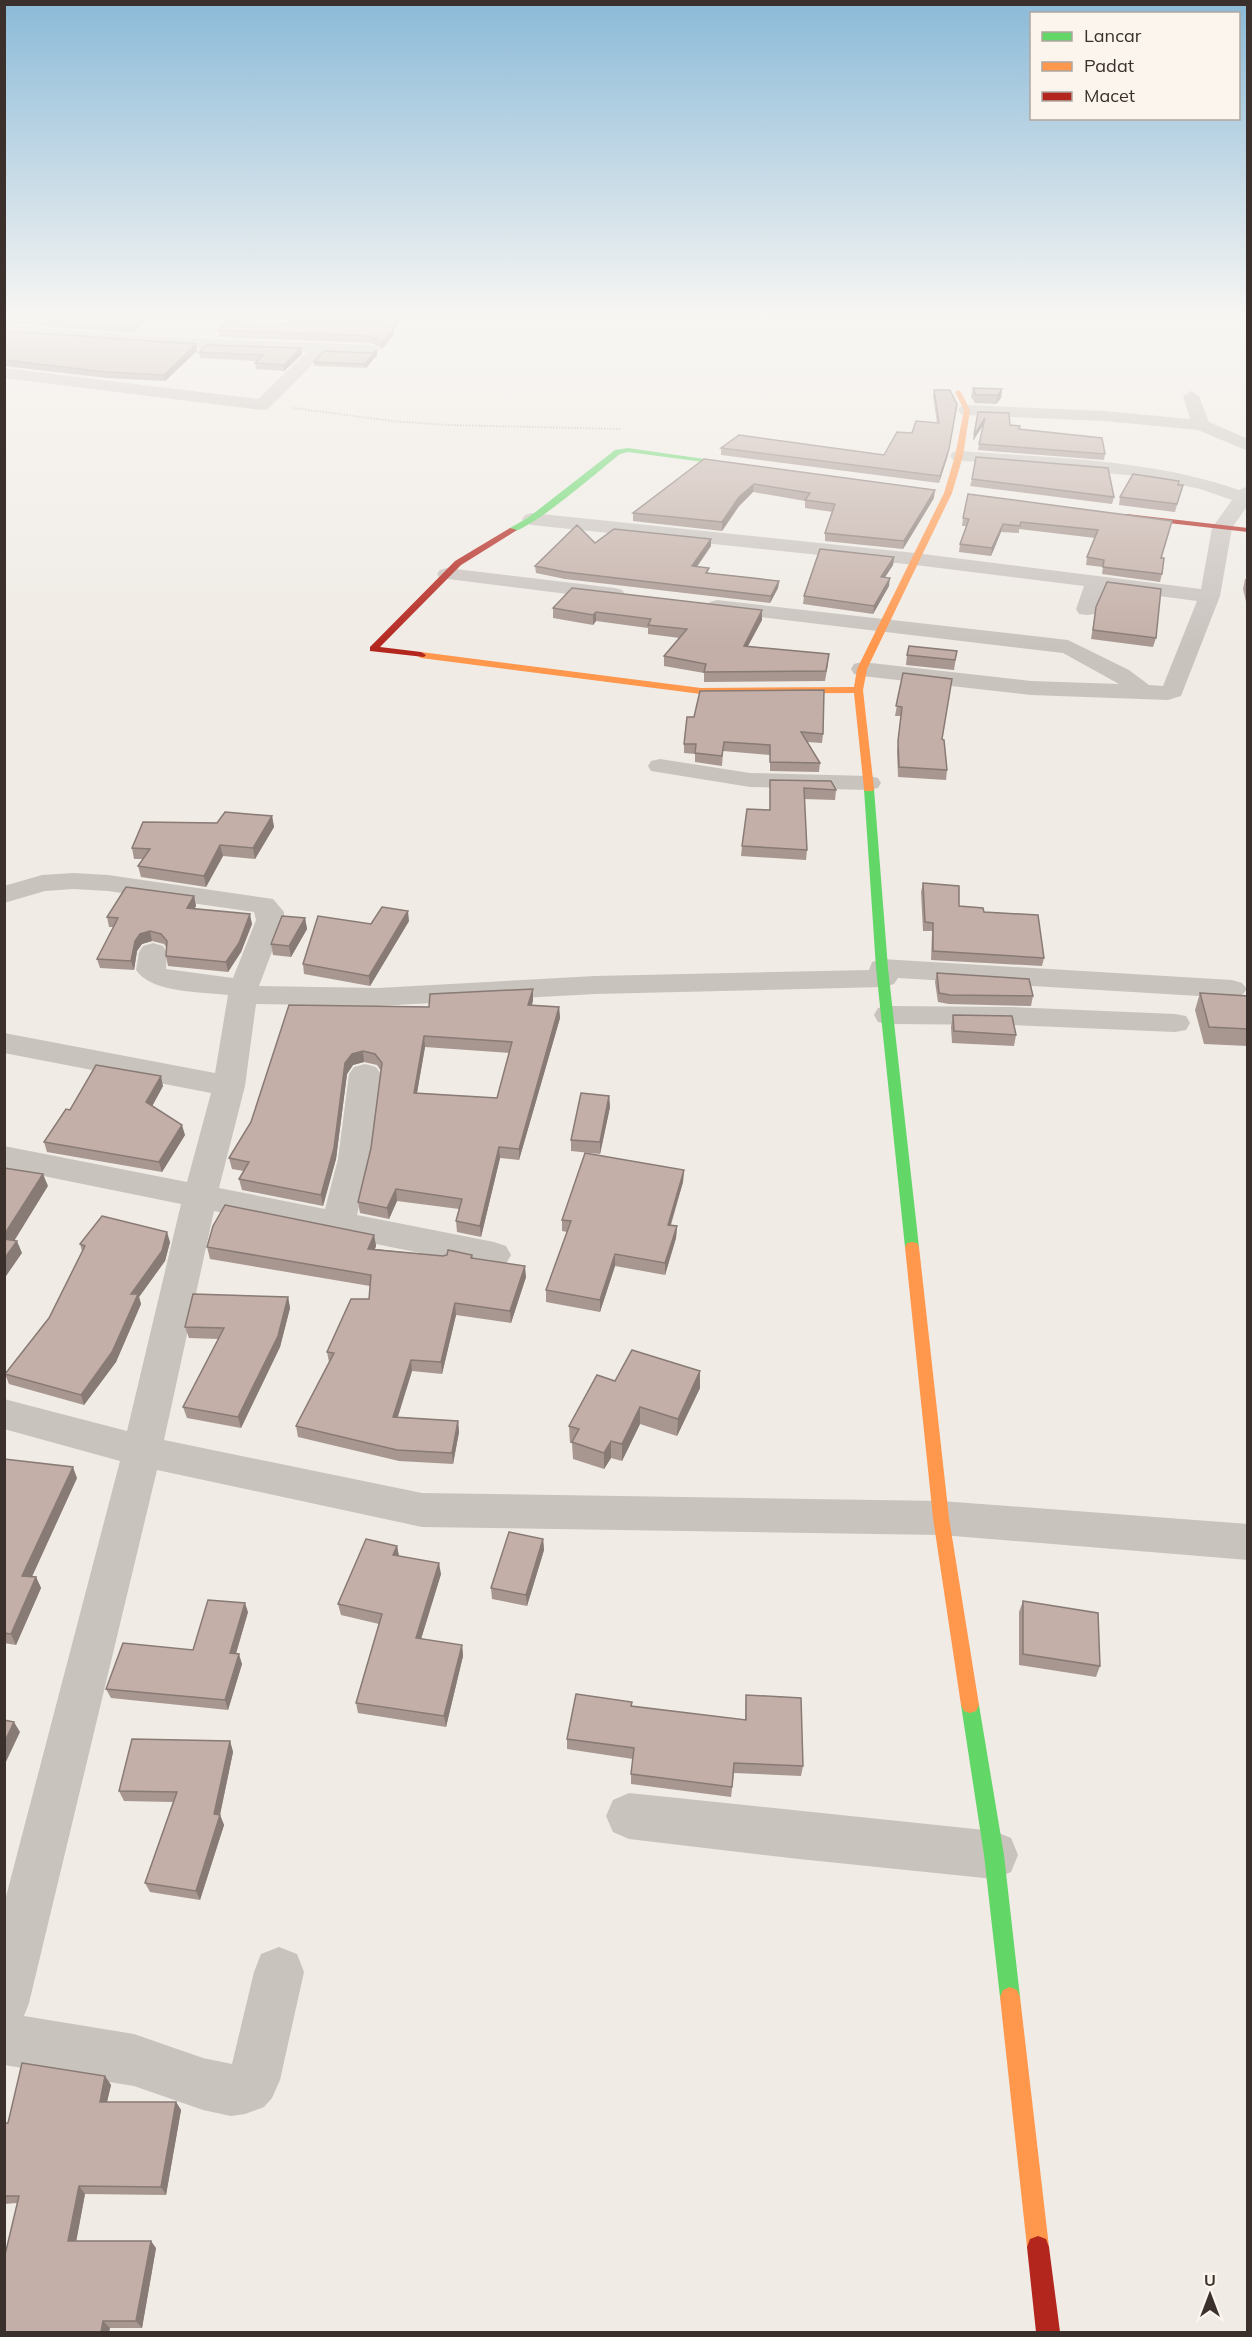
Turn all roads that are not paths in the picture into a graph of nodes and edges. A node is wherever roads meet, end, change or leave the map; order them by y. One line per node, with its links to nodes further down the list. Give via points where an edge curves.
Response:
1 (964, 429): 4 (street)
2 (1211, 429): 3 (street)
3 (1248, 446)
4 (959, 456): 6 (street, via 1138,471); 11 (street, via 948,493)
5 (759, 468): 8 (street, via 628,450 618,452)
6 (1245, 494): 9 (street)
7 (1108, 514): 9 (street)
8 (532, 519): 11 (street); 12 (street, via 458,563)
9 (1222, 528): 10 (street); 14 (street)
10 (1248, 530)
11 (915, 559): 13 (street); 18 (street)
12 (447, 574): 15 (street); 19 (street, via 373,649 701,691 802,692)
13 (1096, 582): 14 (street); 17 (street)
14 (1210, 596): 20 (street, via 1173,691)
15 (635, 597)
16 (694, 604): 18 (street)
17 (1087, 609)
18 (882, 626): 19 (street); 20 (street, via 1068,647 1121,675)
19 (860, 679): 20 (street); 22 (street)
20 (1143, 692)
21 (660, 766): 22 (street, via 750,780)
22 (869, 783): 25 (street)
23 (4, 895): 27 (street, via 42,883 96,882 263,905 270,912 270,920)
24 (153, 952): 27 (street, via 150,970 161,977)
25 (883, 973): 26 (street, via 1059,977); 27 (street, via 378,997); 28 (street)
26 (1232, 989)
27 (243, 992): 32 (street)
28 (889, 1015): 29 (street); 39 (street)
29 (1175, 1023)
30 (4, 1044): 32 (street)
31 (365, 1074): 35 (street, via 354,1159)
32 (229, 1086): 34 (street)
33 (4, 1157): 34 (street)
34 (200, 1196): 35 (street); 38 (street)
35 (338, 1224): 36 (street)
36 (494, 1255)
37 (4, 1414): 38 (street)
38 (142, 1451): 39 (street, via 422,1510); 44 (street)
39 (941, 1518): 40 (street); 42 (street)
40 (1248, 1542)
41 (629, 1816): 42 (street)
42 (994, 1855): 46 (street)
43 (279, 1972): 45 (street, via 254,2080 245,2088 231,2090 203,2084 134,2060)
44 (4, 2004)
45 (4, 2038)
46 (1048, 2332)

